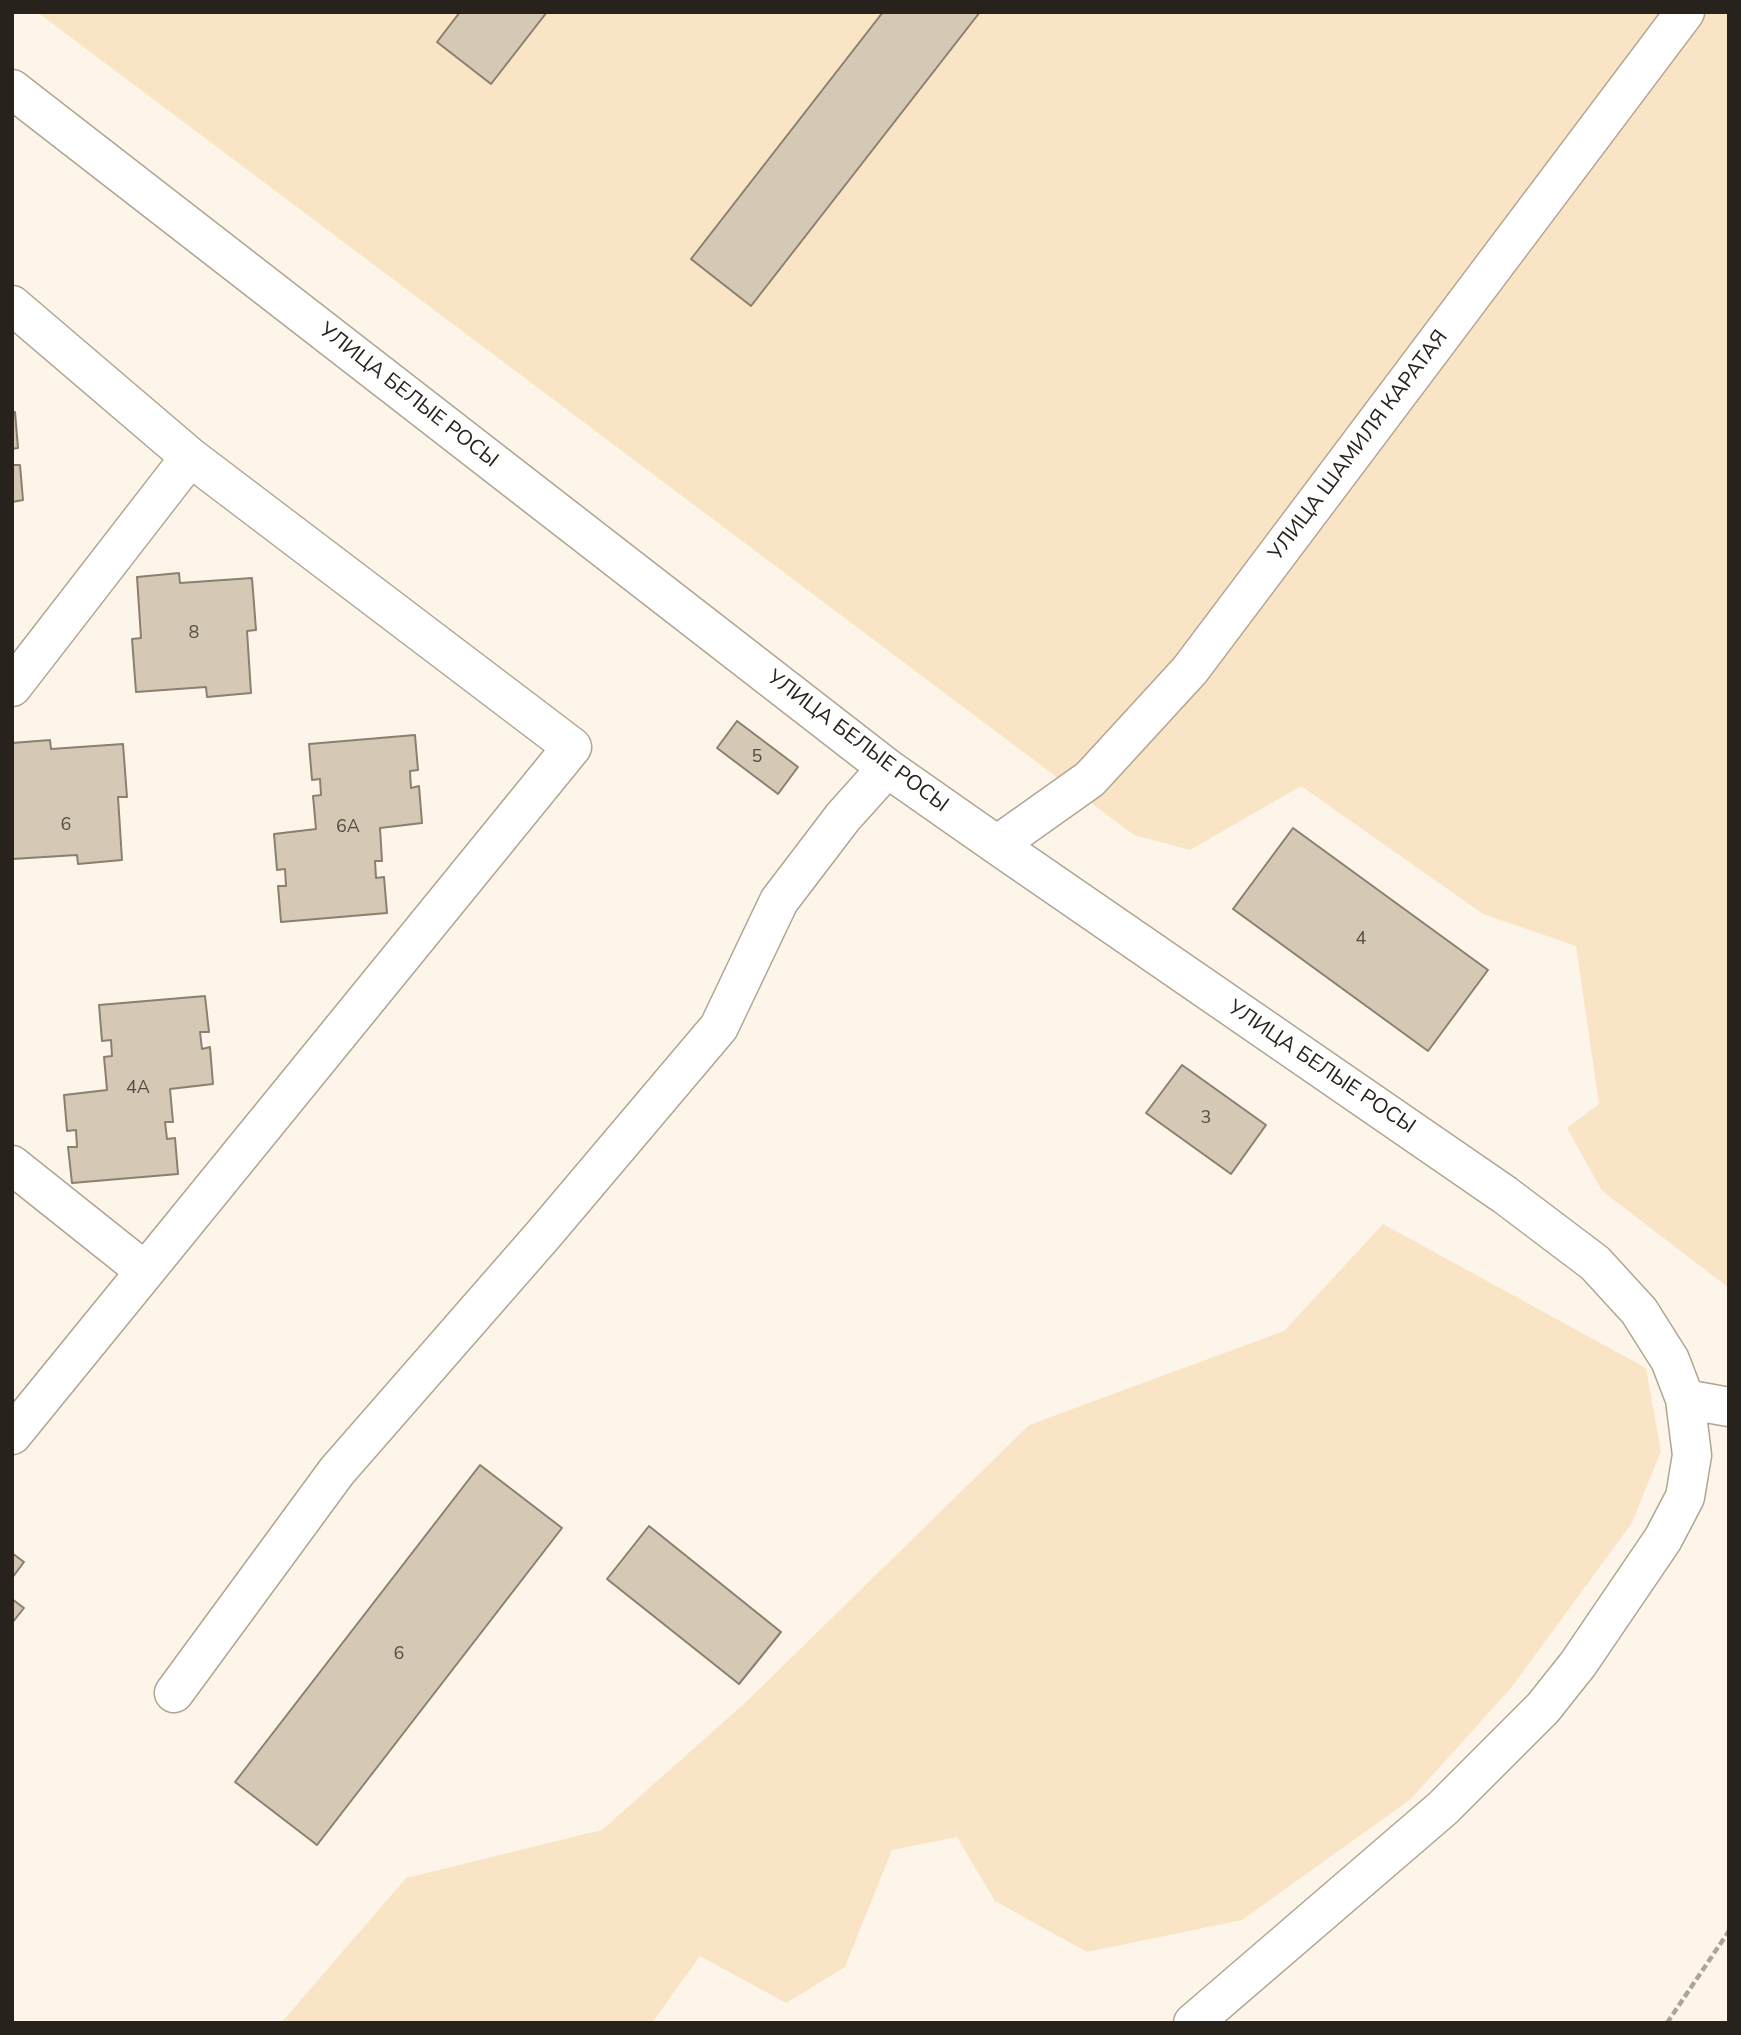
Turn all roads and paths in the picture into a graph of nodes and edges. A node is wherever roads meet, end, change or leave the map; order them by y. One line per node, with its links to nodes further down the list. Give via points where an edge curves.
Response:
1 (1685, 12): 7 (street, УЛИЦА ШАМИЛЯ КАРАТАЯ, via 1190,670 1090,779)
2 (12, 89): 6 (street, УЛИЦА БЕЛЫЕ РОСЫ)
3 (12, 305): 4 (street)
4 (190, 457): 5 (street); 9 (street, via 572,747)
5 (12, 687)
6 (887, 768): 7 (street, УЛИЦА БЕЛЫЕ РОСЫ); 13 (street, via 779,901 719,1027 337,1471)
7 (997, 845): 10 (street, УЛИЦА БЕЛЫЕ РОСЫ, via 1506,1195 1595,1263 1639,1311 1670,1360)
8 (12, 1165): 9 (street)
9 (145, 1271): 12 (street)
10 (1685, 1399): 11 (street); 15 (street, УЛИЦА БЕЛЫЕ РОСЫ, via 1692,1455 1685,1497 1663,1539 1578,1664 1543,1708 1443,1808)
11 (1729, 1407)
12 (12, 1436)
13 (174, 1693)
14 (1729, 1931): 16 (path)
15 (1193, 2023)
16 (1667, 2023)

